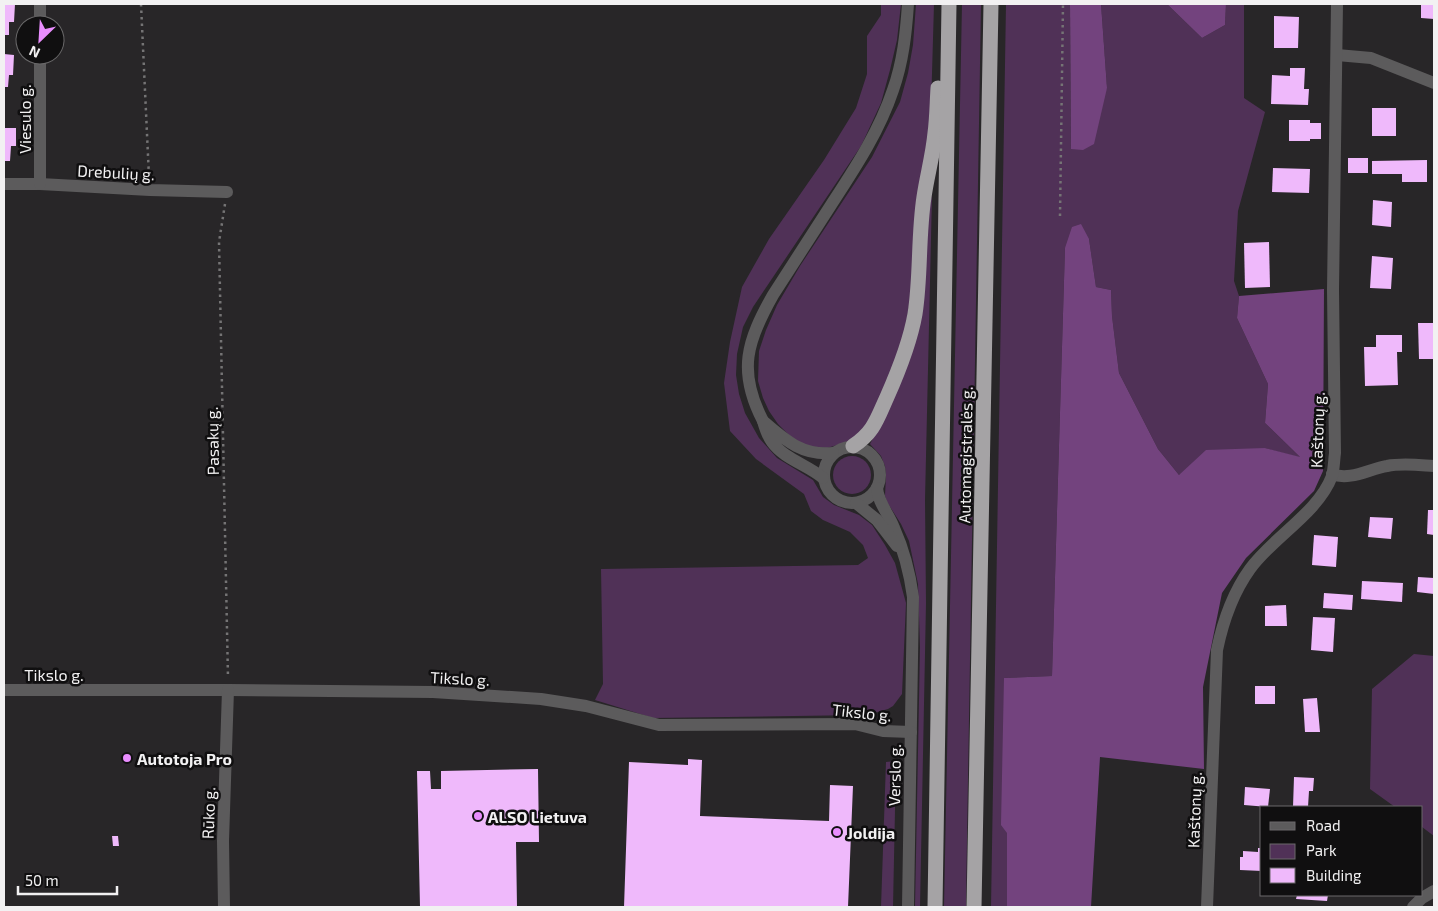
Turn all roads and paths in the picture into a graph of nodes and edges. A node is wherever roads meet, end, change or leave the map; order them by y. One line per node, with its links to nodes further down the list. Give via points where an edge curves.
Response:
1 (141, 4): 13 (path)
2 (908, 4): 16 (street, via 902,60 883,118 857,166 773,295 752,336 747,377)
3 (940, 4): 17 (highway, via 935,134 924,197 914,314 898,372 872,428)
4 (949, 4): 32 (highway, Automagistralės g.)
5 (990, 4): 28 (highway, Automagistralės g.)
6 (1063, 4): 15 (path)
7 (1337, 4): 8 (street, Kaštonų g.)
8 (1337, 55): 10 (street, via 1371,58); 20 (street, Kaštonų g., via 1333,290 1335,453)
9 (40, 65): 12 (street, Viesulo g.)
10 (1434, 83)
11 (4, 184): 12 (street, Drebulių g.)
12 (40, 184): 13 (street, Drebulių g.)
13 (150, 190): 14 (street, Drebulių g.)
14 (227, 192): 26 (path, Pasakų g., via 219,242)
15 (1060, 216)
16 (762, 420): 18 (street, via 796,446 819,454); 21 (street, via 773,444)
17 (853, 446): 18 (street); 22 (street, via 862,448 875,458 880,474)
18 (833, 453): 21 (street, via 825,464)
19 (1434, 466): 20 (street, via 1398,464 1346,476)
20 (1332, 474): 35 (street, Kaštonų g., via 1316,503 1249,570 1222,627 1217,650)
21 (823, 478): 23 (street, via 830,494 845,502)
22 (877, 488): 23 (street, via 870,497); 24 (street, Verslo g.)
23 (856, 503): 24 (street, Verslo g., via 877,520)
24 (903, 554): 27 (street, Verslo g., via 913,597)
25 (4, 690): 26 (street, Tikslo g.)
26 (228, 690): 27 (street, Tikslo g., via 432,692 586,706 659,725 854,724 883,731); 30 (street, Rūko g.)
27 (911, 732): 31 (street, Verslo g.)
28 (975, 862): 33 (highway, Automagistralės g.); 34 (highway)
29 (1434, 891): 36 (street)
30 (224, 907)
31 (908, 907)
32 (935, 907)
33 (974, 907)
34 (985, 907)
35 (1207, 907)
36 (1413, 907)

